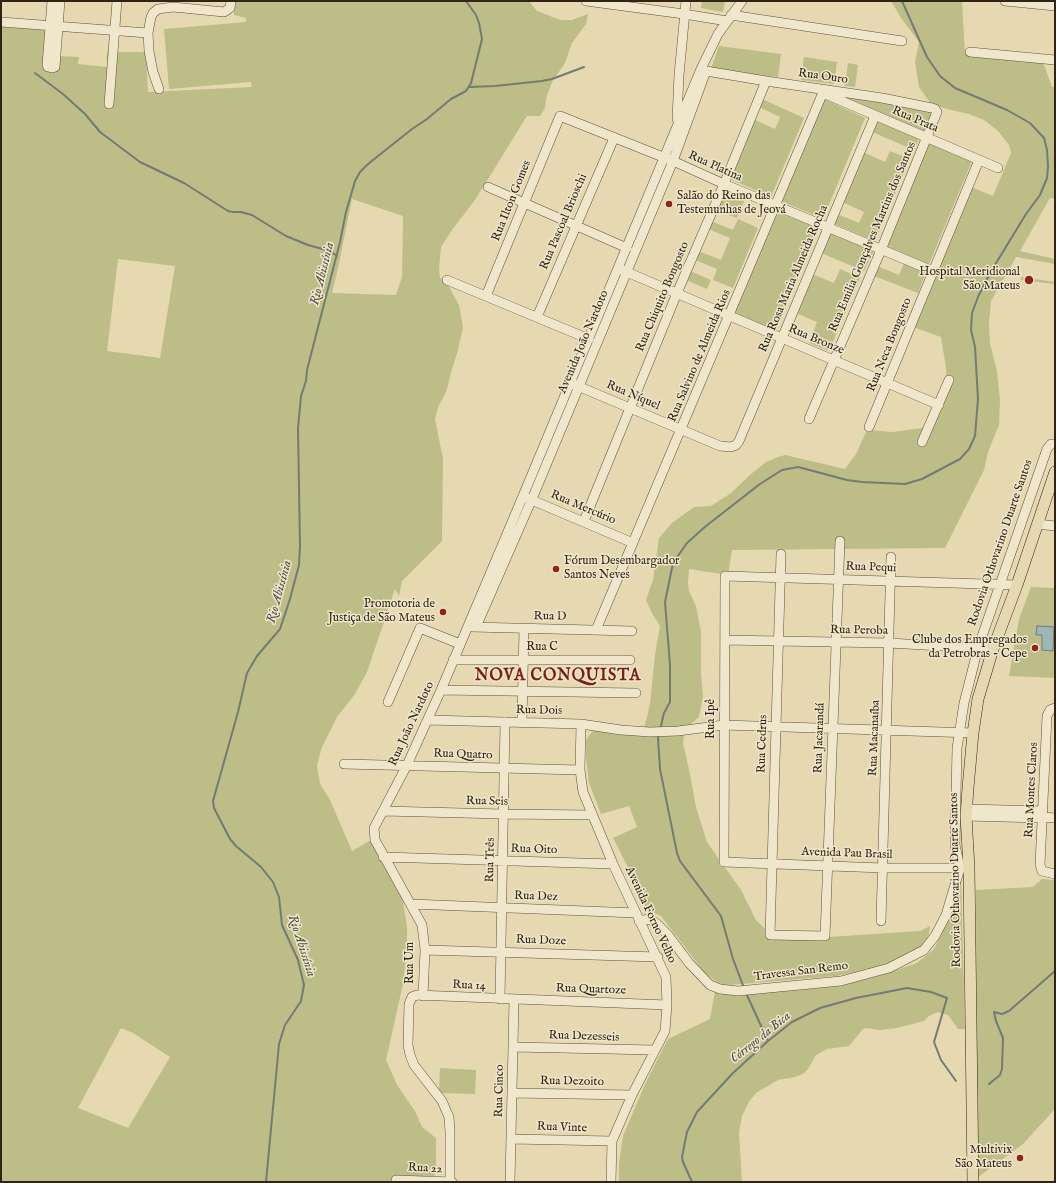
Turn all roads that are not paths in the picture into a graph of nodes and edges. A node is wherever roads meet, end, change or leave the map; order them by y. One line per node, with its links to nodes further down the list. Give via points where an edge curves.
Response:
1 (52, 1): 14 (street)
2 (60, 1): 14 (street)
3 (117, 1): 15 (street)
4 (231, 1): 9 (street, via 230,8 224,12)
5 (586, 1): 11 (street)
6 (686, 1): 11 (street)
7 (742, 1): 12 (street, Avenida João Nardoto)
8 (1005, 1): 10 (street)
9 (173, 4): 16 (street, via 153,13)
10 (1055, 6)
11 (684, 14): 12 (street); 28 (street)
12 (729, 18): 17 (street); 20 (street, Avenida João Nardoto, via 711,47)
13 (1, 22): 14 (street)
14 (54, 26): 15 (street)
15 (115, 31): 16 (street); 24 (street)
16 (148, 34): 22 (street, via 153,72)
17 (902, 41)
18 (970, 52): 19 (street)
19 (1055, 60)
20 (703, 70): 21 (street, Rua Ouro); 28 (street, Avenida João Nardoto); 31 (street, Avenida João Nardoto)
21 (766, 81): 23 (street, Rua Ouro); 34 (street, Rua Chiquito Bongosto)
22 (159, 89)
23 (823, 91): 25 (street, Rua Ouro, via 882,98); 27 (street, Rua Prata); 37 (street, Rua Salvino de Almeida Rios)
24 (109, 104)
25 (935, 109): 30 (street, Rua Emilia Gonçalves Martins dos Santos, via 937,114)
26 (560, 116): 29 (street, Rua Platina); 36 (street, Rua Ilton Gomes)
27 (875, 116): 30 (street, Rua Prata); 39 (street, Rua Rosa Maria Almeida Rocha)
28 (677, 126): 31 (street, Avenida João Nardoto)
29 (614, 138): 31 (street, Rua Platina); 38 (street, Rua Pascoal Brioschi)
30 (927, 139): 32 (street, Rua Prata); 41 (street, Rua Emilia Gonçalves Martins dos Santos)
31 (668, 160): 34 (street, Rua Platina); 40 (street, Avenida João Nardoto); 42 (street, Avenida João Nardoto)
32 (979, 160): 33 (street, Rua Prata); 43 (street, Rua Neca Bongosto)
33 (998, 168)
34 (724, 184): 37 (street, Rua Platina); 45 (street, Rua Chiquito Bongosto)
35 (488, 187): 36 (street)
36 (524, 204): 38 (street); 46 (street, Rua Ilton Gomes)
37 (776, 206): 39 (street, Rua Platina); 48 (street, Rua Salvino de Almeida Rios)
38 (576, 226): 40 (street); 47 (street, Rua Pascoal Brioschi)
39 (828, 227): 41 (street, Rua Platina); 49 (street, Rua Rosa Maria Almeida Rocha)
40 (626, 248): 42 (street, Avenida João Nardoto)
41 (881, 250): 43 (street, Rua Platina); 51 (street, Rua Emilia Gonçalves Martins dos Santos)
42 (622, 270): 45 (street, Rua Bronze); 50 (street, Avenida João Nardoto); 54 (street, Avenida João Nardoto)
43 (933, 271): 53 (street, Rua Neca Bongosto)
44 (447, 280): 46 (street)
45 (677, 293): 48 (street, Rua Bronze); 56 (street, Rua Chiquito Bongosto)
46 (486, 296): 47 (street)
47 (536, 317): 50 (street)
48 (729, 317): 49 (street, Rua Bronze); 59 (street, Rua Salvino de Almeida Rios)
49 (782, 338): 51 (street, Rua Bronze); 62 (street, Rua Rosa Maria Almeida Rocha, via 739,441)
50 (589, 339): 54 (street, Avenida João Nardoto)
51 (834, 360): 53 (street, Rua Bronze); 57 (street, Rua Emilia Gonçalves Martins dos Santos)
52 (949, 380): 55 (street)
53 (888, 382): 55 (street, Rua Bronze); 58 (street, Rua Neca Bongosto)
54 (574, 384): 56 (street, Rua Níquel); 64 (street, Avenida João Nardoto)
55 (939, 405): 60 (street)
56 (630, 408): 59 (street, Rua Níquel); 65 (street, Rua Chiquito Bongosto)
57 (809, 419)
58 (869, 427)
59 (682, 429): 62 (street, Rua Níquel, via 720,446); 69 (street, Rua Salvino de Almeida Rios)
60 (922, 442)
61 (1055, 444): 76 (street, Rodovia Othovarino Duarte Santos, via 1047,448)
62 (731, 447)
63 (1055, 472): 66 (main road, Rodovia Othovarino Duarte Santos)
64 (527, 498): 65 (street, Rua Mercúrio); 78 (street, Avenida João Nardoto)
65 (584, 521): 69 (street, Rua Mercúrio)
66 (1037, 524): 67 (street); 77 (main road, Rodovia Othovarino Duarte Santos)
67 (1055, 526)
68 (840, 541): 74 (street, Rua Jacarandá)
69 (633, 542): 80 (street, Rua Salvino de Almeida Rios)
70 (781, 554): 73 (street, Rua Cedrus)
71 (891, 556): 75 (street, Rua Macanaíba)
72 (725, 576): 73 (street, Rua Pequi); 82 (street, Rua Ipê)
73 (780, 578): 74 (street, Rua Pequi); 83 (street, Rua Cedrus)
74 (838, 579): 75 (street, Rua Pequi); 84 (street, Rua Jacarandá)
75 (891, 581): 76 (street, Rua Pequi); 85 (street, Rua Macanaíba)
76 (1000, 584): 77 (street, Rua Pequi); 87 (street, Rodovia Othovarino Duarte Santos)
77 (1017, 585): 88 (main road, Rodovia Othovarino Duarte Santos)
78 (472, 627): 79 (street, Rua D); 86 (street, Rua João Nardoto)
79 (524, 629): 80 (street, Rua D); 90 (street)
80 (596, 630): 81 (street, Rua D)
81 (632, 631)
82 (725, 640): 83 (street, Rua Peroba); 101 (street, Rua Ipê)
83 (778, 641): 84 (street, Rua Peroba); 102 (street, Rua Cedrus)
84 (836, 642): 85 (street, Rua Peroba); 103 (street, Rua Jacarandá)
85 (889, 643): 87 (street, Rua Peroba); 104 (street, Rua Macanaíba)
86 (460, 644): 89 (street, Rua João Nardoto); 95 (street, via 420,628)
87 (978, 648): 88 (street, Rua Peroba); 105 (street, Rodovia Othovarino Duarte Santos, via 964,703)
88 (992, 649): 106 (main road, Rodovia Othovarino Duarte Santos, via 978,699)
89 (453, 660): 90 (street, Rua C); 92 (street, Rua João Nardoto)
90 (524, 660): 91 (street, Rua C); 93 (street)
91 (630, 660)
92 (441, 690): 93 (street); 97 (street, Rua João Nardoto)
93 (523, 691): 94 (street); 99 (street)
94 (636, 693)
95 (388, 702)
96 (1052, 709): 107 (street, Rua Montes Claros, via 1047,716)
97 (428, 720): 98 (street, Rua Dois); 110 (street, Rua João Nardoto)
98 (505, 722): 99 (street, Rua Dois); 111 (street, Rua Três)
99 (522, 722): 100 (street, Rua Dois)
100 (581, 724): 101 (street, Rua Dois, via 650,732); 112 (street, Avenida Forno Velho)
101 (724, 725): 102 (street); 122 (street, Rua Ipê)
102 (776, 727): 103 (street); 124 (street, Rua Cedrus)
103 (833, 729): 104 (street); 125 (street, Rua Jacarandá)
104 (887, 730): 105 (street); 126 (street, Rua Macanaíba)
105 (960, 733): 106 (street); 127 (street, Rodovia Othovarino Duarte Santos, via 957,748 955,845)
106 (973, 733): 114 (main road, Rodovia Othovarino Duarte Santos)
107 (1045, 761): 108 (street); 117 (street, Rua Montes Claros)
108 (1055, 762)
109 (344, 764): 110 (street, Rua Quatro)
110 (407, 765): 111 (street, Rua Quatro); 113 (street, Rua João Nardoto)
111 (504, 768): 112 (street, Rua Quatro); 115 (street, Rua Três)
112 (580, 770): 116 (street, Avenida Forno Velho, via 583,792)
113 (383, 811): 115 (street, Rua Seis); 119 (street, Rua João Nardoto)
114 (967, 812): 117 (street); 127 (main road, Rodovia Othovarino Duarte Santos)
115 (504, 814): 116 (street, Rua Seis); 121 (street, Rua Três)
116 (592, 815): 123 (street, Avenida Forno Velho)
117 (1042, 816): 118 (street); 128 (street, Rua Montes Claros, via 1040,866 1042,871)
118 (1055, 818)
119 (374, 828): 120 (street, Rua Um, via 374,840)
120 (383, 856): 121 (street, Rua Oito); 129 (street, Rua Um)
121 (503, 861): 123 (street, Rua Oito); 130 (street, Rua Três)
122 (724, 862): 124 (street, Avenida Pau Brasil)
123 (613, 864): 131 (street, Avenida Forno Velho)
124 (772, 864): 125 (street, Avenida Pau Brasil); 133 (street, Rua Cedrus, via 770,935)
125 (828, 866): 126 (street, Avenida Pau Brasil); 133 (street, Rua Jacarandá)
126 (883, 868): 127 (street, Avenida Pau Brasil); 132 (street, Rua Macanaíba)
127 (965, 868): 131 (street, Travessa San Remo, via 946,915 924,950 889,968 841,981 738,991 720,989 710,985 656,923); 151 (main road, Rodovia Othovarino Duarte Santos)
128 (1055, 874)
129 (411, 904): 130 (street, Rua Dez); 134 (street, Rua Um, via 422,925)
130 (502, 908): 131 (street, Rua Dez); 135 (street, Rua Três)
131 (638, 917): 136 (street, Avenida Forno Velho)
132 (881, 921)
133 (825, 936)
134 (425, 950): 135 (street, Rua Doze); 137 (street, Rua Um)
135 (501, 952): 136 (street, Rua Doze); 138 (street, Rua Três)
136 (658, 957): 140 (street, Avenida Forno Velho, via 666,977)
137 (423, 996): 138 (street, Rua 14); 148 (street, Rua Um, via 412,997 409,1004 408,1045 414,1065 442,1101 449,1117)
138 (500, 999): 139 (street, Rua 14)
139 (514, 1000): 140 (street, Rua Quartoze); 141 (street, Rua Cinco)
140 (667, 1005): 142 (street, Avenida Forno Velho, via 664,1031)
141 (513, 1047): 142 (street, Rua Dezesseis); 143 (street, Rua Cinco)
142 (655, 1050): 144 (street, Avenida Forno Velho)
143 (512, 1093): 144 (street, Rua Dezoito); 145 (street, Rua Cinco)
144 (632, 1096): 146 (street, Avenida Forno Velho)
145 (511, 1139): 146 (street, Rua Vinte); 149 (street, Rua Cinco)
146 (612, 1141): 150 (street, Avenida Forno Velho)
147 (396, 1181): 148 (street, Rua 22)
148 (451, 1182)
149 (510, 1182)
150 (611, 1182)
151 (973, 1182)

